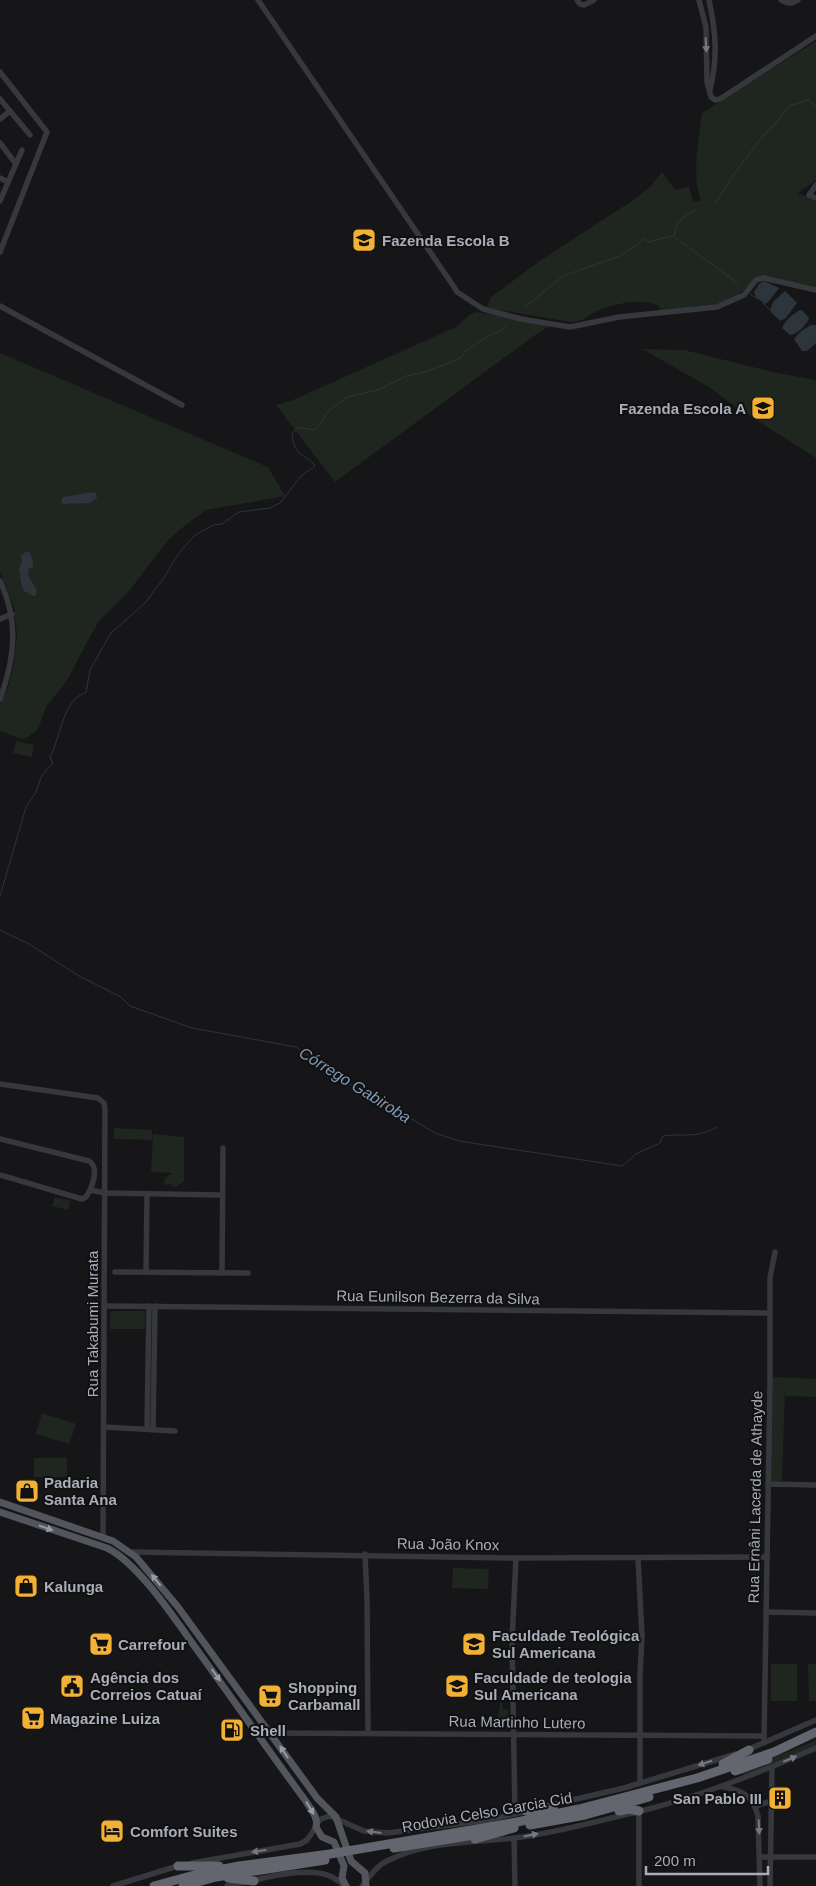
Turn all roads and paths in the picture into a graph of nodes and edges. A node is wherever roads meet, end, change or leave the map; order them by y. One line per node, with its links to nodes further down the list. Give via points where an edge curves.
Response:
1 (258, 0): 25 (street, via 457,292 483,309 570,327 619,317 717,306 744,295 756,280 764,278)
2 (577, 0): 3 (street, via 583,5)
3 (594, 0)
4 (699, 0): 10 (street, one-way to 10, via 706,28 706,74)
5 (709, 0): 10 (street, via 716,44)
6 (781, 0): 7 (street, via 793,3)
7 (798, 0)
8 (816, 36): 10 (street, via 720,100 713,99)
9 (0, 72): 24 (street, via 47,132)
10 (710, 90)
11 (0, 99): 12 (street)
12 (10, 111): 13 (street); 14 (street)
13 (0, 119)
14 (30, 135)
15 (0, 144): 17 (street)
16 (22, 150): 17 (street)
17 (16, 164): 20 (street)
18 (0, 178): 20 (street)
19 (0, 182): 20 (street)
20 (7, 184): 23 (street)
21 (815, 186): 22 (street, via 809,195)
22 (816, 198)
23 (0, 201)
24 (0, 252)
25 (816, 290)
26 (0, 306): 27 (street)
27 (182, 405)
28 (0, 581): 29 (street)
29 (12, 614): 30 (street); 31 (street, via 11,666)
30 (0, 619)
31 (0, 699)
32 (0, 1084): 37 (street, Rua Takabumi Murata, via 98,1098 104,1103)
33 (0, 1138): 36 (street, via 93,1163 95,1168)
34 (223, 1148): 41 (street)
35 (0, 1175): 36 (street, via 82,1199)
36 (90, 1190): 37 (street)
37 (104, 1192): 38 (street); 39 (street); 42 (street, Rua Takabumi Murata)
38 (115, 1193): 39 (street); 42 (street)
39 (125, 1193): 40 (street)
40 (147, 1194): 41 (street); 45 (street)
41 (222, 1195): 46 (street)
42 (105, 1206): 48 (street, Rua Takabumi Murata)
43 (775, 1252): 50 (street, Rua Ernâni Lacerda de Athayde, via 770,1278)
44 (115, 1272): 45 (street)
45 (146, 1272): 46 (street)
46 (222, 1273): 47 (street)
47 (248, 1273)
48 (105, 1306): 49 (street, Rua Eunilson Bezerra da Silva); 51 (street, Rua Takabumi Murata)
49 (152, 1306): 50 (street, Rua Eunilson Bezerra da Silva); 52 (street)
50 (770, 1313): 54 (street, Rua Ernâni Lacerda de Athayde)
51 (104, 1426): 52 (street); 58 (street, Rua Takabumi Murata)
52 (150, 1429): 53 (street)
53 (175, 1431)
54 (768, 1484): 55 (street); 61 (street, Rua Ernâni Lacerda de Athayde)
55 (816, 1485)
56 (0, 1502): 58 (main road)
57 (0, 1512): 64 (main road, one-way to 64, via 111,1550 128,1563)
58 (103, 1537): 59 (main road)
59 (130, 1552): 60 (street, Rua João Knox); 67 (main road, one-way to 59)
60 (365, 1554): 62 (street, Rua João Knox); 76 (street)
61 (766, 1557): 63 (street, Rua João Knox); 65 (street, Rua Ernâni Lacerda de Athayde)
62 (516, 1558): 63 (street, Rua João Knox); 78 (street, via 512,1640)
63 (638, 1558): 77 (street, via 642,1636)
64 (151, 1590): 67 (main road, via 162,1596); 69 (main road)
65 (766, 1612): 66 (street); 80 (street, Rua Ernâni Lacerda de Athayde)
66 (816, 1613)
67 (192, 1627): 68 (main road)
68 (207, 1648): 69 (main road); 70 (main road)
69 (200, 1653): 71 (main road, one-way to 71)
70 (230, 1677): 71 (main road, via 233,1690); 75 (main road)
71 (225, 1689): 72 (main road)
72 (234, 1701): 75 (main road, via 242,1702 267,1733); 94 (main road, one-way to 94, via 313,1812)
73 (816, 1720): 80 (street, Rodovia Celso Garcia Cid)
74 (816, 1732): 84 (highway, Rodovia Celso Garcia Cid, via 774,1752)
75 (271, 1733): 76 (street, Rua Martinho Lutero); 93 (main road, one-way to 75, via 317,1798)
76 (368, 1733): 78 (street, Rua Martinho Lutero)
77 (640, 1734): 78 (street, Rua Martinho Lutero); 80 (street, Rua Martinho Lutero); 85 (street)
78 (513, 1736): 92 (street)
79 (816, 1738): 91 (highway, Rodovia Celso Garcia Cid, via 755,1765)
80 (764, 1739): 82 (street, Rodovia Celso Garcia Cid)
81 (816, 1748): 83 (street, one-way to 81)
82 (749, 1750): 84 (highway); 85 (street, Rodovia Celso Garcia Cid, one-way to 85)
83 (772, 1767): 86 (street); 87 (street)
84 (697, 1778): 91 (highway, Rodovia Celso Garcia Cid)
85 (640, 1783): 90 (street, Rodovia Celso Garcia Cid)
86 (720, 1787): 88 (street, via 738,1790); 89 (street)
87 (771, 1801): 88 (street); 101 (street)
88 (756, 1806): 100 (street, one-way to 100)
89 (639, 1811): 91 (highway); 95 (street, one-way to 89); 113 (street)
90 (526, 1812): 91 (highway); 92 (street, Rodovia Celso Garcia Cid)
91 (582, 1812): 95 (highway, Rodovia Celso Garcia Cid); 97 (highway, Rodovia Celso Garcia Cid)
92 (515, 1814): 93 (street, Rodovia Celso Garcia Cid, one-way to 93, via 388,1834 364,1831)
93 (336, 1818): 94 (street, via 321,1818); 106 (main road, via 351,1861 365,1873)
94 (316, 1825): 102 (street, one-way to 102, via 307,1840 300,1844); 111 (main road, via 322,1837 334,1842 343,1863)
95 (514, 1833): 96 (highway); 97 (highway, Rodovia Celso Garcia Cid); 112 (street)
96 (466, 1842): 106 (street, via 398,1856 382,1863)
97 (365, 1850): 98 (highway, Rodovia Celso Garcia Cid)
98 (332, 1856): 103 (highway, Rodovia Celso Garcia Cid); 104 (highway, Rodovia Celso Garcia Cid)
99 (816, 1856): 101 (street)
100 (760, 1857): 101 (street); 114 (street)
101 (770, 1857): 115 (street)
102 (178, 1866): 103 (highway); 107 (street)
103 (239, 1866): 108 (highway, Rodovia Celso Garcia Cid)
104 (216, 1877): 105 (highway); 109 (highway, Rodovia Celso Garcia Cid)
105 (254, 1881): 110 (street); 111 (street, via 310,1873 332,1877)
106 (365, 1884)
107 (113, 1886)
108 (154, 1886)
109 (183, 1886)
110 (227, 1886)
111 (345, 1886)
112 (515, 1886)
113 (639, 1886)
114 (760, 1886)
115 (770, 1886)

